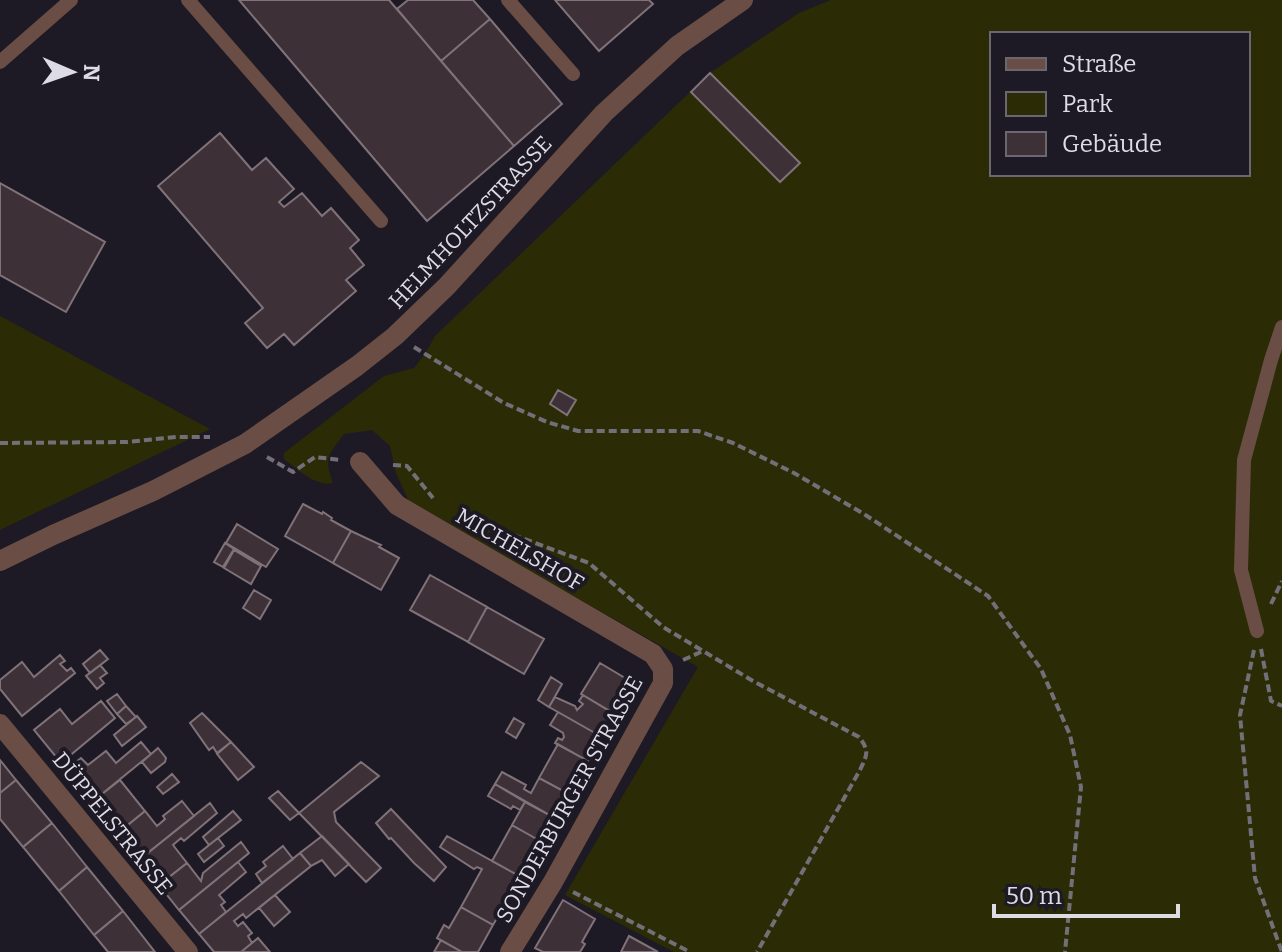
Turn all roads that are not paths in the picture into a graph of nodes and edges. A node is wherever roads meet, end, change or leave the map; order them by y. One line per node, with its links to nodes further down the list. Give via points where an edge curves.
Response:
1 (71, 0): 5 (lane)
2 (188, 0): 7 (lane)
3 (508, 0): 6 (lane)
4 (743, 0): 10 (street, HELMHOLTZSTRASSE, via 677,46 604,113 447,286 357,366 245,444)
5 (0, 62)
6 (573, 74)
7 (381, 221)
8 (1282, 327): 11 (lane, via 1244,460 1241,570)
9 (360, 462): 12 (street, MICHELSHOF, via 397,505 653,654)
10 (0, 561)
11 (1257, 631)
12 (663, 669): 15 (street, SONDERBURGER STRASSE, via 663,683)
13 (0, 724): 14 (street, DÜPPELSTRASSE)
14 (188, 952)
15 (510, 952)

